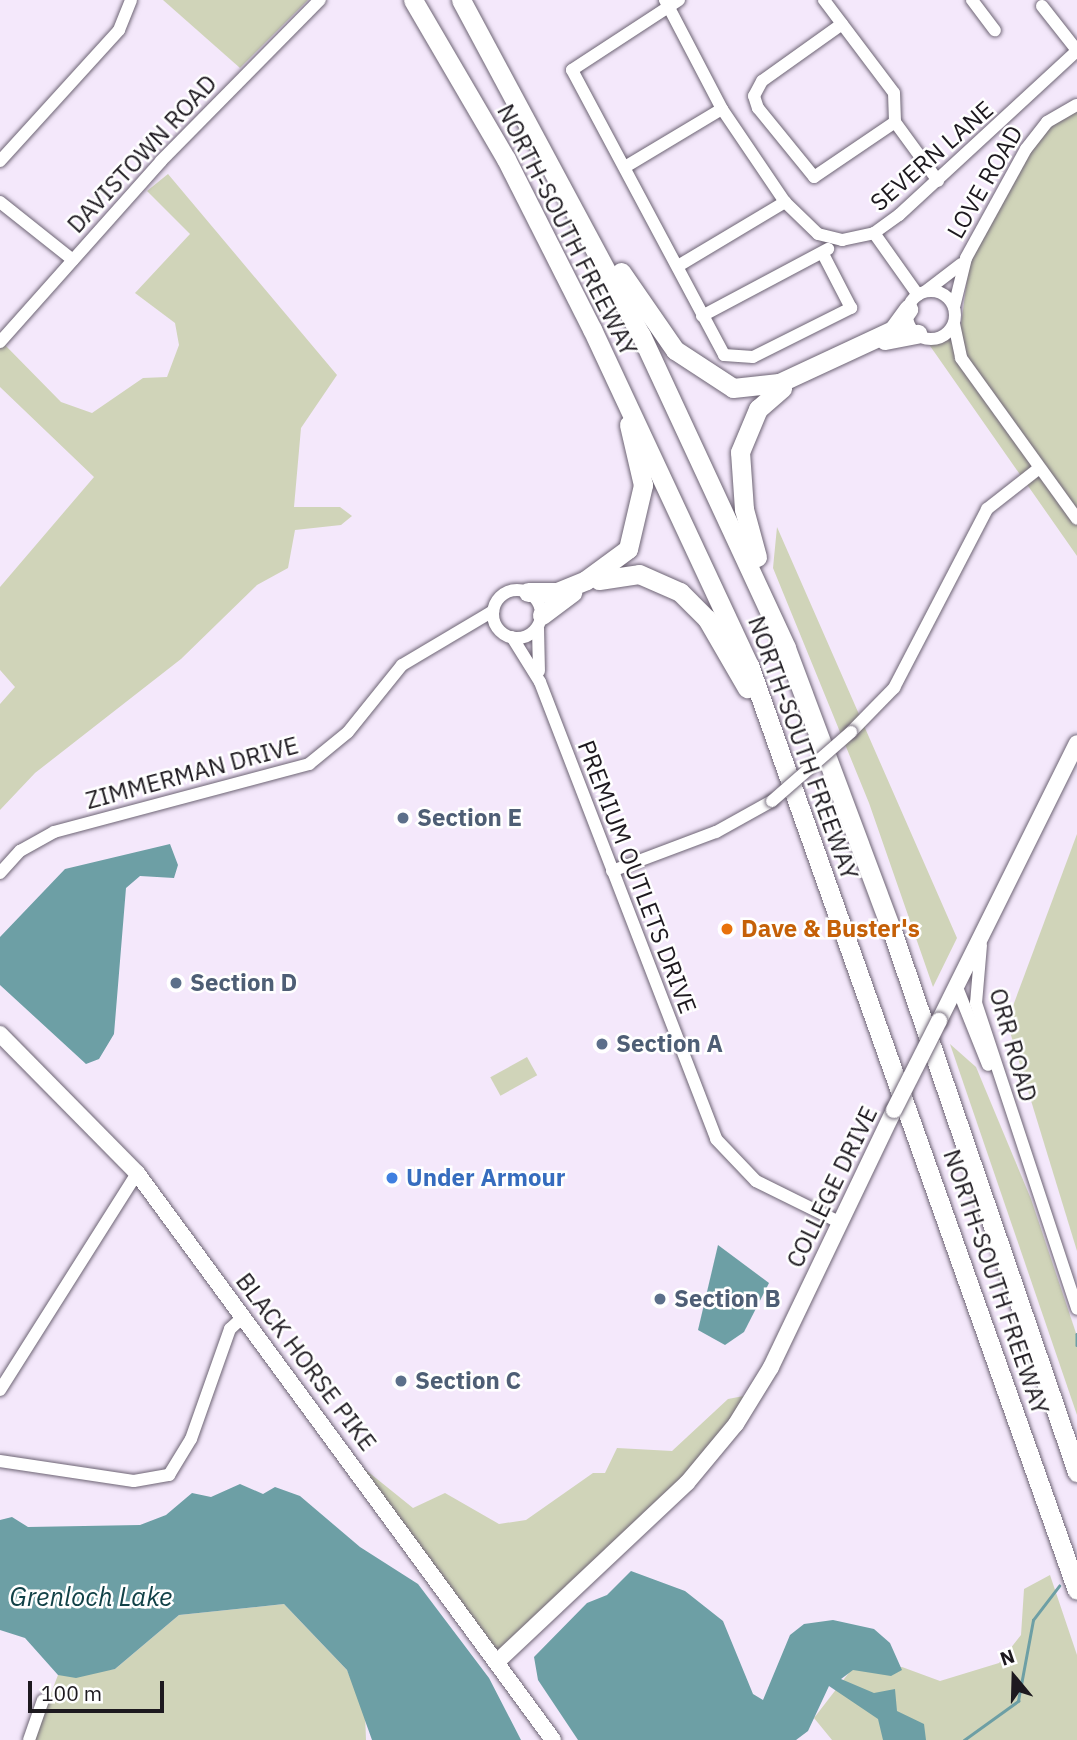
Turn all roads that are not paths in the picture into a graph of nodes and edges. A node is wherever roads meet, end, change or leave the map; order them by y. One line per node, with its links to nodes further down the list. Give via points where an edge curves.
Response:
1 (131, 0): 15 (street, via 118,30)
2 (320, 0): 25 (street, DAVISTOWN ROAD)
3 (413, 0): 31 (highway, NORTH-SOUTH FREEWAY, via 506,159)
4 (461, 0): 19 (highway, NORTH-SOUTH FREEWAY)
5 (824, 0): 9 (street)
6 (972, 0): 10 (street)
7 (671, 2): 13 (street); 16 (street, via 572,70)
8 (1042, 6): 11 (street)
9 (842, 24): 14 (street, via 894,93); 14 (street, via 762,81 754,96 758,108 814,177)
10 (995, 30)
11 (1076, 50): 17 (street, SEVERN LANE)
12 (1077, 105): 24 (street, LOVE ROAD, via 1036,135)
13 (722, 109): 16 (street); 20 (street)
14 (895, 122): 17 (street)
15 (0, 161)
16 (625, 167): 26 (street)
17 (938, 181): 21 (street, SEVERN LANE)
18 (0, 202): 25 (street)
19 (572, 202): 27 (highway, via 675,350 733,388 779,383 893,330); 42 (highway, NORTH-SOUTH FREEWAY, via 684,421)
20 (785, 202): 22 (street, via 808,227); 26 (street)
21 (874, 233): 22 (street, SEVERN LANE); 27 (street)
22 (831, 239): 23 (street)
23 (822, 254): 29 (street); 29 (street, via 851,308 743,360 724,355)
24 (965, 258): 27 (street, LOVE ROAD); 28 (street, LOVE ROAD)
25 (73, 260): 33 (street, DAVISTOWN ROAD)
26 (678, 267): 29 (street)
27 (917, 298): 28 (street, via 941,293); 32 (street)
28 (954, 307): 30 (street, LOVE ROAD)
29 (702, 316)
30 (954, 324): 32 (street); 34 (street, LOVE ROAD)
31 (592, 329): 37 (highway, via 640,464 639,524 612,567 557,592); 44 (highway, NORTH-SOUTH FREEWAY, via 682,513)
32 (924, 337): 34 (street); 42 (highway, via 891,337 783,388 747,425 739,465 744,509)
33 (0, 342)
34 (961, 358): 35 (street)
35 (1038, 469): 36 (street); 46 (street, bridge, via 986,509 894,688 851,732 772,800 716,832)
36 (1077, 519)
37 (528, 592): 38 (street, ZIMMERMAN DRIVE, via 505,593); 39 (street)
38 (493, 611): 40 (street, PREMIUM OUTLETS DRIVE); 41 (street, ZIMMERMAN DRIVE)
39 (540, 622): 40 (street, ZIMMERMAN DRIVE); 43 (street, PREMIUM OUTLETS DRIVE); 44 (highway, via 563,596 604,578 639,574 663,581 712,626)
40 (506, 634): 41 (street, ZIMMERMAN DRIVE); 43 (street, PREMIUM OUTLETS DRIVE)
41 (444, 640): 47 (street, ZIMMERMAN DRIVE, via 402,665 341,739 309,764 54,832)
42 (786, 648): 58 (highway, NORTH-SOUTH FREEWAY, via 892,930)
43 (541, 682): 46 (street, PREMIUM OUTLETS DRIVE)
44 (776, 742): 59 (highway, NORTH-SOUTH FREEWAY)
45 (1077, 743): 48 (main road, COLLEGE DRIVE)
46 (612, 870): 53 (street, PREMIUM OUTLETS DRIVE, via 716,1139 756,1181)
47 (0, 873)
48 (985, 927): 49 (main road, COLLEGE DRIVE); 51 (street, ORR ROAD, via 974,993)
49 (956, 985): 51 (street, ORR ROAD); 53 (main road, COLLEGE DRIVE, bridge)
50 (2, 1040): 52 (main road, BLACK HORSE PIKE)
51 (1017, 1133): 54 (street, ORR ROAD)
52 (137, 1173): 55 (main road, BLACK HORSE PIKE); 56 (street)
53 (841, 1223): 60 (main road, COLLEGE DRIVE, via 771,1367 716,1451)
54 (1077, 1309)
55 (244, 1315): 57 (street, via 228,1334 183,1459 164,1478 134,1480); 60 (main road, BLACK HORSE PIKE)
56 (0, 1390)
57 (0, 1461)
58 (1077, 1472)
59 (1077, 1590)
60 (499, 1660): 62 (main road, BLACK HORSE PIKE)
61 (43, 1700): 63 (street)
62 (553, 1739)
63 (29, 1740)

